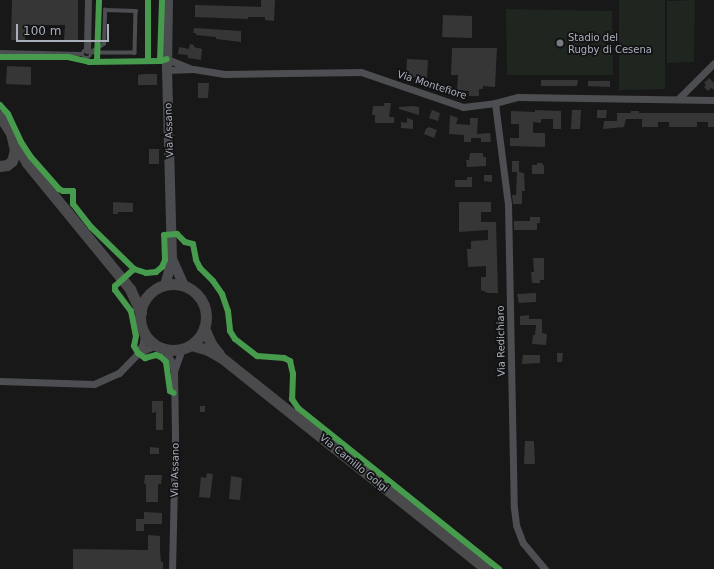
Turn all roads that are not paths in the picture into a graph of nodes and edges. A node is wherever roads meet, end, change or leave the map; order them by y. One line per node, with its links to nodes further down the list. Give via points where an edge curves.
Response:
1 (88, 0): 4 (street)
2 (168, 0): 5 (main road, Via Assano)
3 (0, 52): 4 (lane)
4 (88, 52): 4 (lane, via 135,53 136,11 105,10 104,44)
5 (167, 59): 7 (street, Via Montefiore); 8 (main road, Via Assano)
6 (714, 63): 9 (street)
7 (193, 69): 8 (street, Via Montefiore); 11 (street, Via Montefiore, via 225,74 361,72 463,107)
8 (167, 70): 16 (main road, Via Assano)
9 (679, 98): 10 (street, Via Montefiore); 11 (street, Via Montefiore, via 518,97)
10 (714, 100)
11 (495, 103): 32 (street, Via Redichiaro, via 508,204 514,508 516,525 523,543)
12 (0, 116): 13 (main road)
13 (15, 143): 14 (main road, via 12,161); 15 (main road)
14 (4, 165): 15 (main road, via 23,166)
15 (36, 174): 19 (main road)
16 (172, 260): 17 (main road, Via Assano); 18 (main road, Via Assano)
17 (165, 285): 18 (main road); 20 (main road)
18 (184, 286): 22 (main road, via 196,294 204,306)
19 (130, 289): 20 (main road); 21 (main road)
20 (152, 292): 21 (main road, via 144,302)
21 (141, 313): 23 (main road)
22 (204, 328): 25 (main road, via 199,337); 27 (main road, Via Camillo Golgi, via 211,344)
23 (144, 332): 24 (main road); 26 (street)
24 (160, 347): 25 (main road); 26 (street); 28 (street, Via Assano, via 171,361)
25 (186, 347): 27 (main road, Via Camillo Golgi, via 208,350); 28 (street, Via Assano)
26 (138, 353): 29 (street, via 119,373 94,384)
27 (222, 358): 31 (main road, Via Camillo Golgi)
28 (174, 372): 30 (street, Via Assano)
29 (0, 381)
30 (172, 569)
31 (486, 569)
32 (545, 569)

